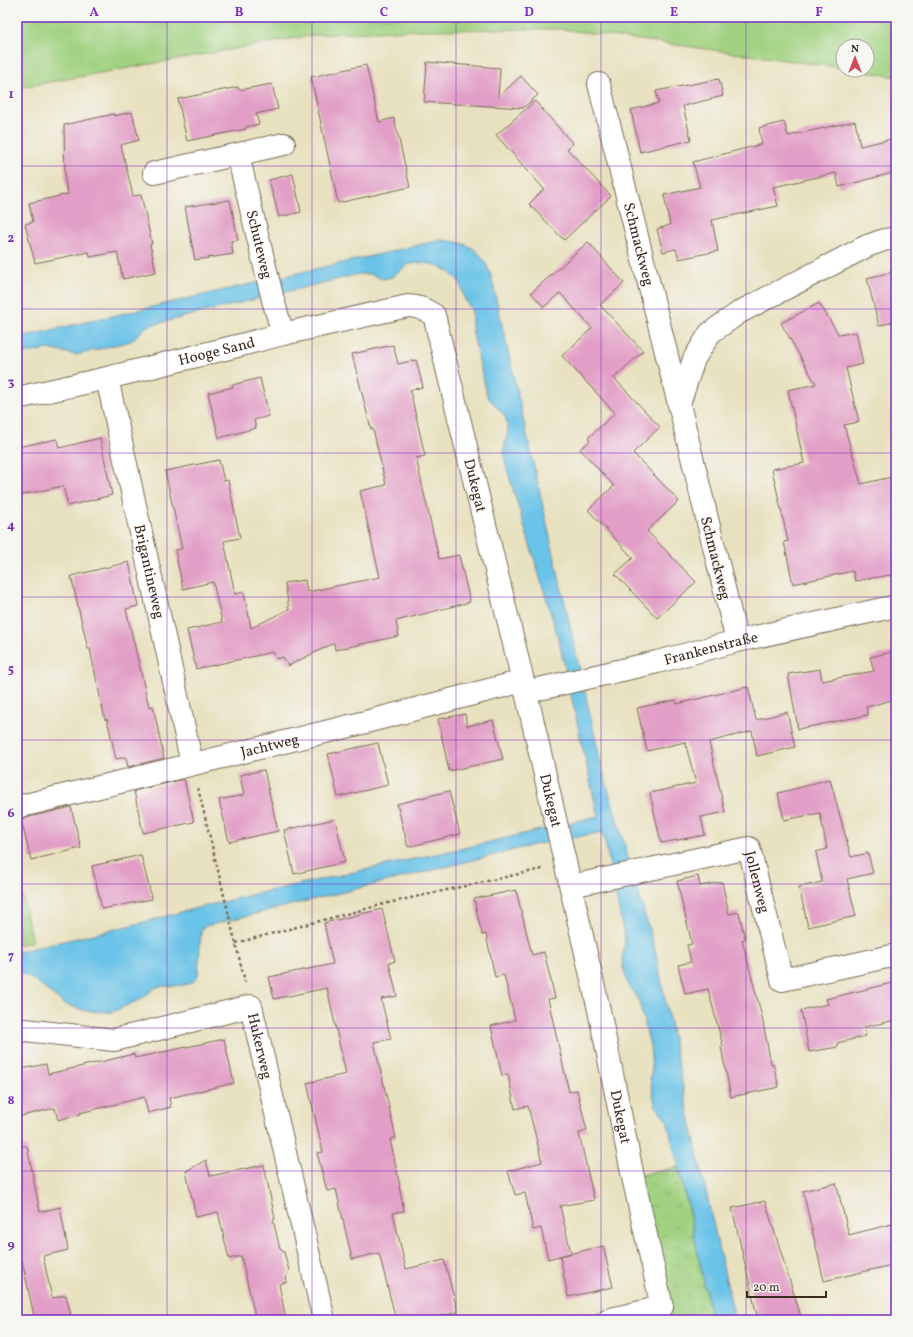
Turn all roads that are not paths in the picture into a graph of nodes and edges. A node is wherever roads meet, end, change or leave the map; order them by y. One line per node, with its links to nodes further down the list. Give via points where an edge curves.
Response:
1 (599, 84): 10 (street, Schmackweg)
2 (284, 144): 3 (street)
3 (238, 154): 4 (street); 7 (street, Schuteweg)
4 (154, 173)
5 (896, 238): 10 (street, via 868,246 740,312 710,333 694,359)
6 (417, 306): 7 (street, Hooge Sand); 13 (street, Dukegat, via 434,315)
7 (283, 334): 8 (street, Hooge Sand)
8 (108, 378): 9 (street, Hooge Sand); 14 (street, Brigantineweg)
9 (17, 398)
10 (679, 404): 12 (street, Schmackweg)
11 (896, 606): 12 (street, Frankenstraße)
12 (737, 641): 13 (street, Frankenstraße, via 560,685)
13 (524, 687): 14 (street, Jachtweg); 16 (street, Dukegat)
14 (192, 764): 15 (street, Jachtweg)
15 (17, 807)
16 (571, 886): 17 (street, Jollenweg, via 749,848 782,980); 20 (street, Dukegat, via 662,1307)
17 (896, 955)
18 (17, 1032): 19 (street, Hukerweg, via 25,1030 114,1040 251,1006)
19 (324, 1320)
20 (607, 1320)

